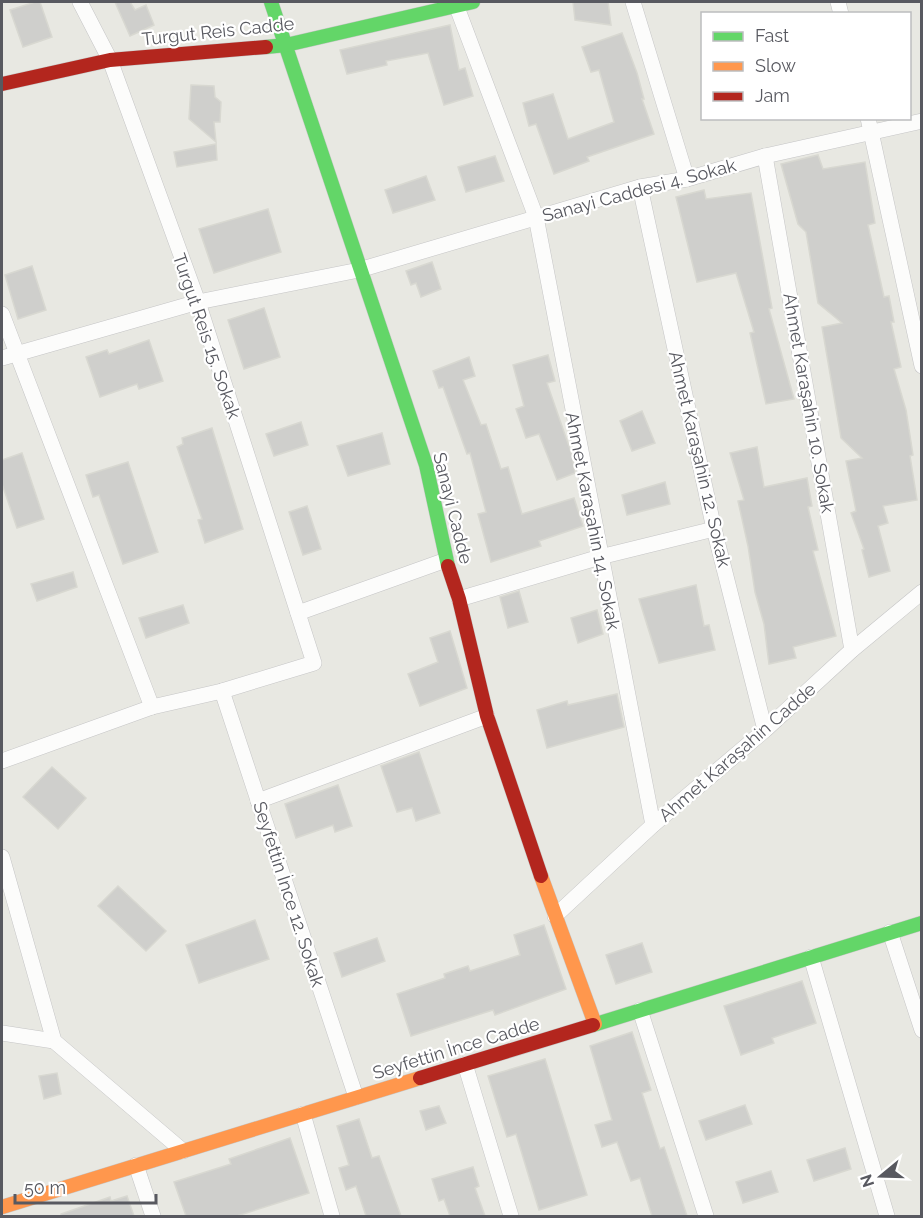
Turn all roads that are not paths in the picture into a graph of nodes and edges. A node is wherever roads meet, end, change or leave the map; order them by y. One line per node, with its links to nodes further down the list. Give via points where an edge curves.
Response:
1 (80, 2): 7 (street, Turgut Reis 15. Sokak)
2 (272, 2): 6 (street, Sanayi Cadde)
3 (472, 2): 5 (street, Turgut Reis Cadde)
4 (633, 2): 12 (street)
5 (455, 3): 6 (street, Turgut Reis Cadde); 14 (street, Ahmet Karaşahin 14. Sokak)
6 (286, 45): 7 (street, Turgut Reis Cadde); 15 (street, Sanayi Cadde)
7 (110, 60): 8 (street, Turgut Reis Cadde); 16 (street, Turgut Reis 15. Sokak)
8 (2, 84)
9 (921, 121): 10 (street, Sanayi Caddesi 4. Sokak)
10 (870, 126): 11 (street, Sanayi Caddesi 4. Sokak); 19 (street)
11 (765, 156): 12 (street, Sanayi Caddesi 4. Sokak); 26 (street, Ahmet Karaşahin 10. Sokak)
12 (687, 179): 13 (street, Sanayi Caddesi 4. Sokak)
13 (640, 187): 14 (street, Sanayi Caddesi 4. Sokak); 20 (street, Ahmet Karaşahin 12. Sokak)
14 (536, 217): 15 (street, Sanayi Caddesi 4. Sokak); 21 (street, Ahmet Karaşahin 14. Sokak)
15 (359, 270): 16 (street, Sanayi Caddesi 4. Sokak); 22 (street, Sanayi Cadde, via 426,465)
16 (198, 302): 18 (street, Sanayi Caddesi 4. Sokak); 25 (street, Turgut Reis 15. Sokak)
17 (2, 314): 18 (street)
18 (9, 357): 28 (street)
19 (921, 366)
20 (714, 529): 21 (street); 30 (street, Ahmet Karaşahin 12. Sokak)
21 (600, 557): 24 (street); 33 (street, Ahmet Karaşahin 14. Sokak)
22 (446, 561): 24 (street, Sanayi Cadde); 25 (street)
23 (921, 592): 26 (street, Ahmet Karaşahin Cadde)
24 (459, 598): 29 (street, Sanayi Cadde)
25 (298, 613): 27 (street, Turgut Reis 15. Sokak, via 314,663)
26 (852, 650): 30 (street, Ahmet Karaşahin Cadde)
27 (222, 691): 28 (street); 32 (street, Seyfettin İnce 12. Sokak)
28 (152, 707): 31 (street)
29 (487, 716): 32 (street); 35 (street, Sanayi Cadde)
30 (765, 730): 33 (street, Ahmet Karaşahin Cadde)
31 (2, 761)
32 (258, 801): 45 (street, Seyfettin İnce 12. Sokak)
33 (653, 825): 35 (street, Ahmet Karaşahin Cadde)
34 (2, 857): 43 (street)
35 (555, 916): 40 (street, Sanayi Cadde)
36 (921, 923): 37 (street, Seyfettin İnce Cadde)
37 (890, 932): 38 (street, Seyfettin İnce Cadde); 41 (street)
38 (811, 957): 39 (street, Seyfettin İnce Cadde); 54 (street)
39 (640, 1010): 40 (street, Seyfettin İnce Cadde); 53 (street)
40 (595, 1024): 44 (street, Seyfettin İnce Cadde)
41 (921, 1030)
42 (2, 1033): 43 (street)
43 (54, 1041): 47 (street)
44 (465, 1064): 45 (street, Seyfettin İnce Cadde); 52 (street)
45 (356, 1097): 46 (street, Seyfettin İnce Cadde)
46 (303, 1114): 47 (street, Seyfettin İnce Cadde); 51 (street)
47 (183, 1151): 48 (street, Seyfettin İnce Cadde)
48 (136, 1165): 49 (street, Seyfettin İnce Cadde); 50 (street)
49 (2, 1207)
50 (153, 1216)
51 (332, 1216)
52 (511, 1216)
53 (706, 1216)
54 (887, 1216)

